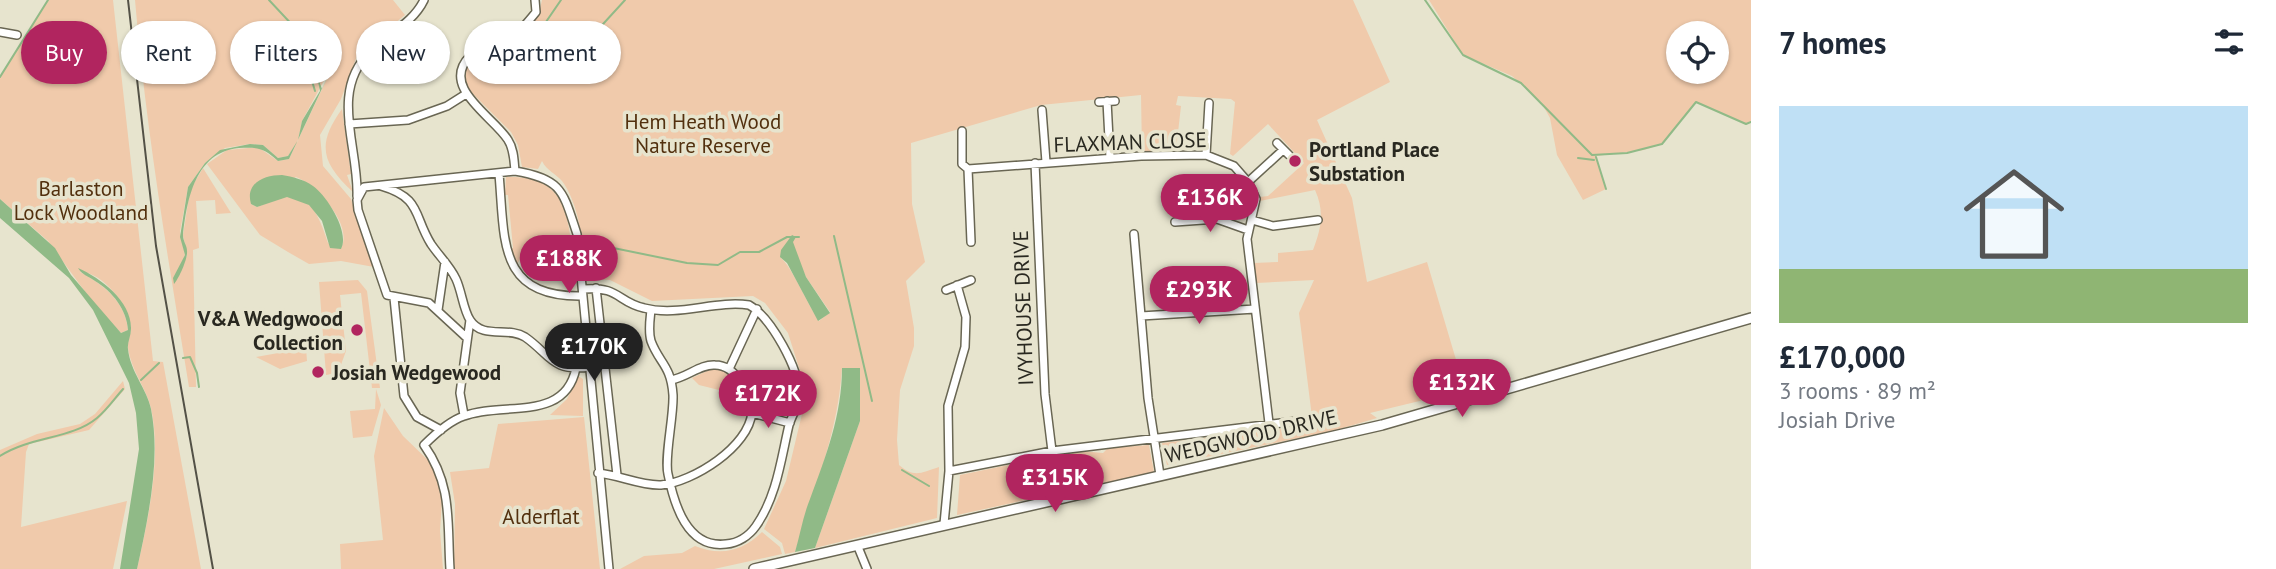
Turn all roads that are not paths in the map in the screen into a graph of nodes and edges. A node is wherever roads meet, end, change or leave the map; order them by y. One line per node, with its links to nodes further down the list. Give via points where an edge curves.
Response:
1 (424, 0): 9 (street, via 405,24 361,62 348,96)
2 (536, 0): 5 (street, via 536,12 521,29 468,57 462,77)
3 (0, 32): 4 (street)
4 (17, 35)
5 (466, 94): 9 (street, via 408,120); 18 (street, via 507,138)
6 (1107, 102): 13 (street)
7 (1209, 103): 12 (street)
8 (1042, 110): 14 (street)
9 (349, 124): 16 (street)
10 (962, 131): 17 (street, via 962,164)
11 (1283, 150): 20 (street)
12 (1206, 155): 13 (street, FLAXMAN CLOSE); 20 (street, FLAXMAN CLOSE, via 1228,161)
13 (1110, 158): 14 (street, FLAXMAN CLOSE)
14 (1045, 162): 15 (street, FLAXMAN CLOSE)
15 (1035, 163): 17 (street, FLAXMAN CLOSE); 55 (street, IVYHOUSE DRIVE, via 1045,394)
16 (355, 168): 21 (street, via 365,183); 22 (street)
17 (968, 169): 28 (street)
18 (515, 171): 19 (street); 34 (street, via 550,179 566,202 577,234)
19 (499, 174): 21 (street); 34 (street, via 505,244 512,268 541,291 560,296)
20 (1248, 181): 23 (street, via 1256,200)
21 (375, 186): 22 (street, via 363,188); 29 (street, via 403,194 413,203 429,241)
22 (357, 200): 35 (street, via 385,290)
23 (1252, 220): 25 (street, via 1273,226); 26 (street)
24 (1175, 222): 26 (street, via 1217,219)
25 (1316, 222)
26 (1248, 230): 37 (street)
27 (1134, 234): 40 (street)
28 (971, 242)
29 (445, 262): 38 (street); 42 (street)
30 (971, 280): 31 (street)
31 (957, 285): 33 (street); 56 (street, via 966,332 948,406)
32 (596, 288): 34 (street); 39 (street); 58 (street)
33 (946, 290)
34 (583, 292): 44 (street)
35 (394, 298): 38 (street, via 422,300); 53 (street, via 404,397 417,417)
36 (757, 309): 39 (street, via 740,303); 46 (street); 51 (street, via 784,345 799,390)
37 (1255, 309): 40 (street); 52 (street)
38 (438, 310): 43 (street)
39 (651, 310): 47 (street, via 651,340)
40 (1141, 316): 54 (street)
41 (1751, 317): 59 (street, WEDGWOOD DRIVE, via 1394,421)
42 (470, 320): 43 (street); 45 (street, via 485,331 516,332 543,356)
43 (467, 338): 49 (street, via 460,393)
44 (590, 367): 45 (street); 57 (street)
45 (576, 368): 49 (street, via 564,394 551,403)
46 (729, 369): 47 (street, via 711,365); 48 (street, via 748,396)
47 (671, 380): 60 (street)
48 (752, 413): 51 (street); 60 (street, via 732,449 707,469)
49 (464, 415): 53 (street)
50 (1306, 420): 52 (street, via 1295,425)
51 (790, 422): 60 (street, via 774,491 757,526 736,542 710,544 692,534)
52 (1269, 424): 54 (street)
53 (441, 430): 63 (street, via 424,445 447,495)
54 (1154, 439): 55 (street); 59 (street)
55 (1052, 451): 56 (street)
56 (949, 471): 61 (street)
57 (598, 473): 58 (street); 64 (street)
58 (617, 475): 60 (street, via 648,484)
59 (1160, 475): 61 (street, WEDGWOOD DRIVE)
60 (670, 482)
61 (944, 524): 62 (street, WEDGWOOD DRIVE)
62 (858, 547): 65 (street, WEDGWOOD DRIVE); 66 (street)
63 (450, 569)
64 (609, 569)
65 (754, 569)
66 (867, 569)

